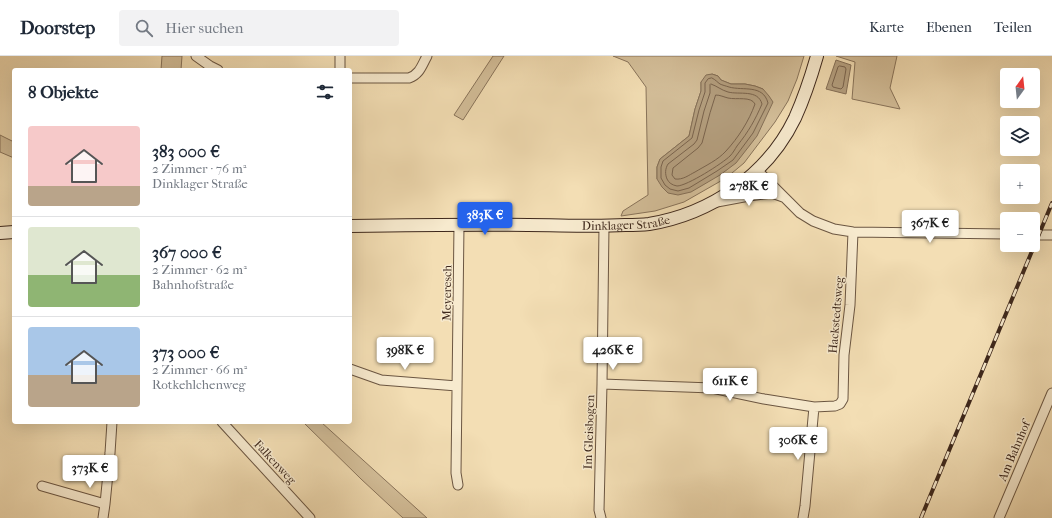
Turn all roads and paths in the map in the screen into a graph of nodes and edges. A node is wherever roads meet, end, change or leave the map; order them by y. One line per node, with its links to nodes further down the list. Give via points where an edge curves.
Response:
1 (196, 56): 5 (street)
2 (340, 56): 6 (street)
3 (427, 56): 7 (street, via 420,70 409,78)
4 (817, 56): 8 (main road, Dinklager Straße, via 794,120 782,141)
5 (214, 68)
6 (340, 68)
7 (352, 78)
8 (757, 170): 9 (street); 10 (main road, Dinklager Straße)
9 (785, 198): 10 (street, via 772,193); 15 (street, via 800,213 813,221 834,229)
10 (714, 202): 13 (main road, Dinklager Straße, via 682,216 648,224)
11 (459, 225): 12 (main road, Dinklager Straße); 13 (main road, Dinklager Straße); 22 (street, Meyeresch)
12 (352, 226)
13 (604, 226): 21 (street, Im Gleisbogen)
14 (12, 232): 16 (main road)
15 (853, 232): 17 (street); 24 (street, Hackstedtsweg, via 843,400 835,406)
16 (0, 233)
17 (1000, 234)
18 (1040, 235): 19 (street)
19 (1052, 235)
20 (352, 370): 22 (street, via 380,380)
21 (602, 384): 24 (street, via 712,388); 33 (street, Im Gleisbogen, via 599,510)
22 (457, 386): 28 (street, Meyeresch)
23 (1052, 393): 25 (street, Am Bahnhof)
24 (814, 407): 34 (street)
25 (1049, 411): 35 (street, Am Bahnhof)
26 (112, 424): 30 (street)
27 (224, 424): 32 (street, Falkenweg)
28 (458, 485)
29 (42, 486): 30 (street)
30 (105, 504): 31 (street)
31 (103, 518)
32 (310, 518)
33 (601, 518)
34 (803, 518)
35 (998, 518)

